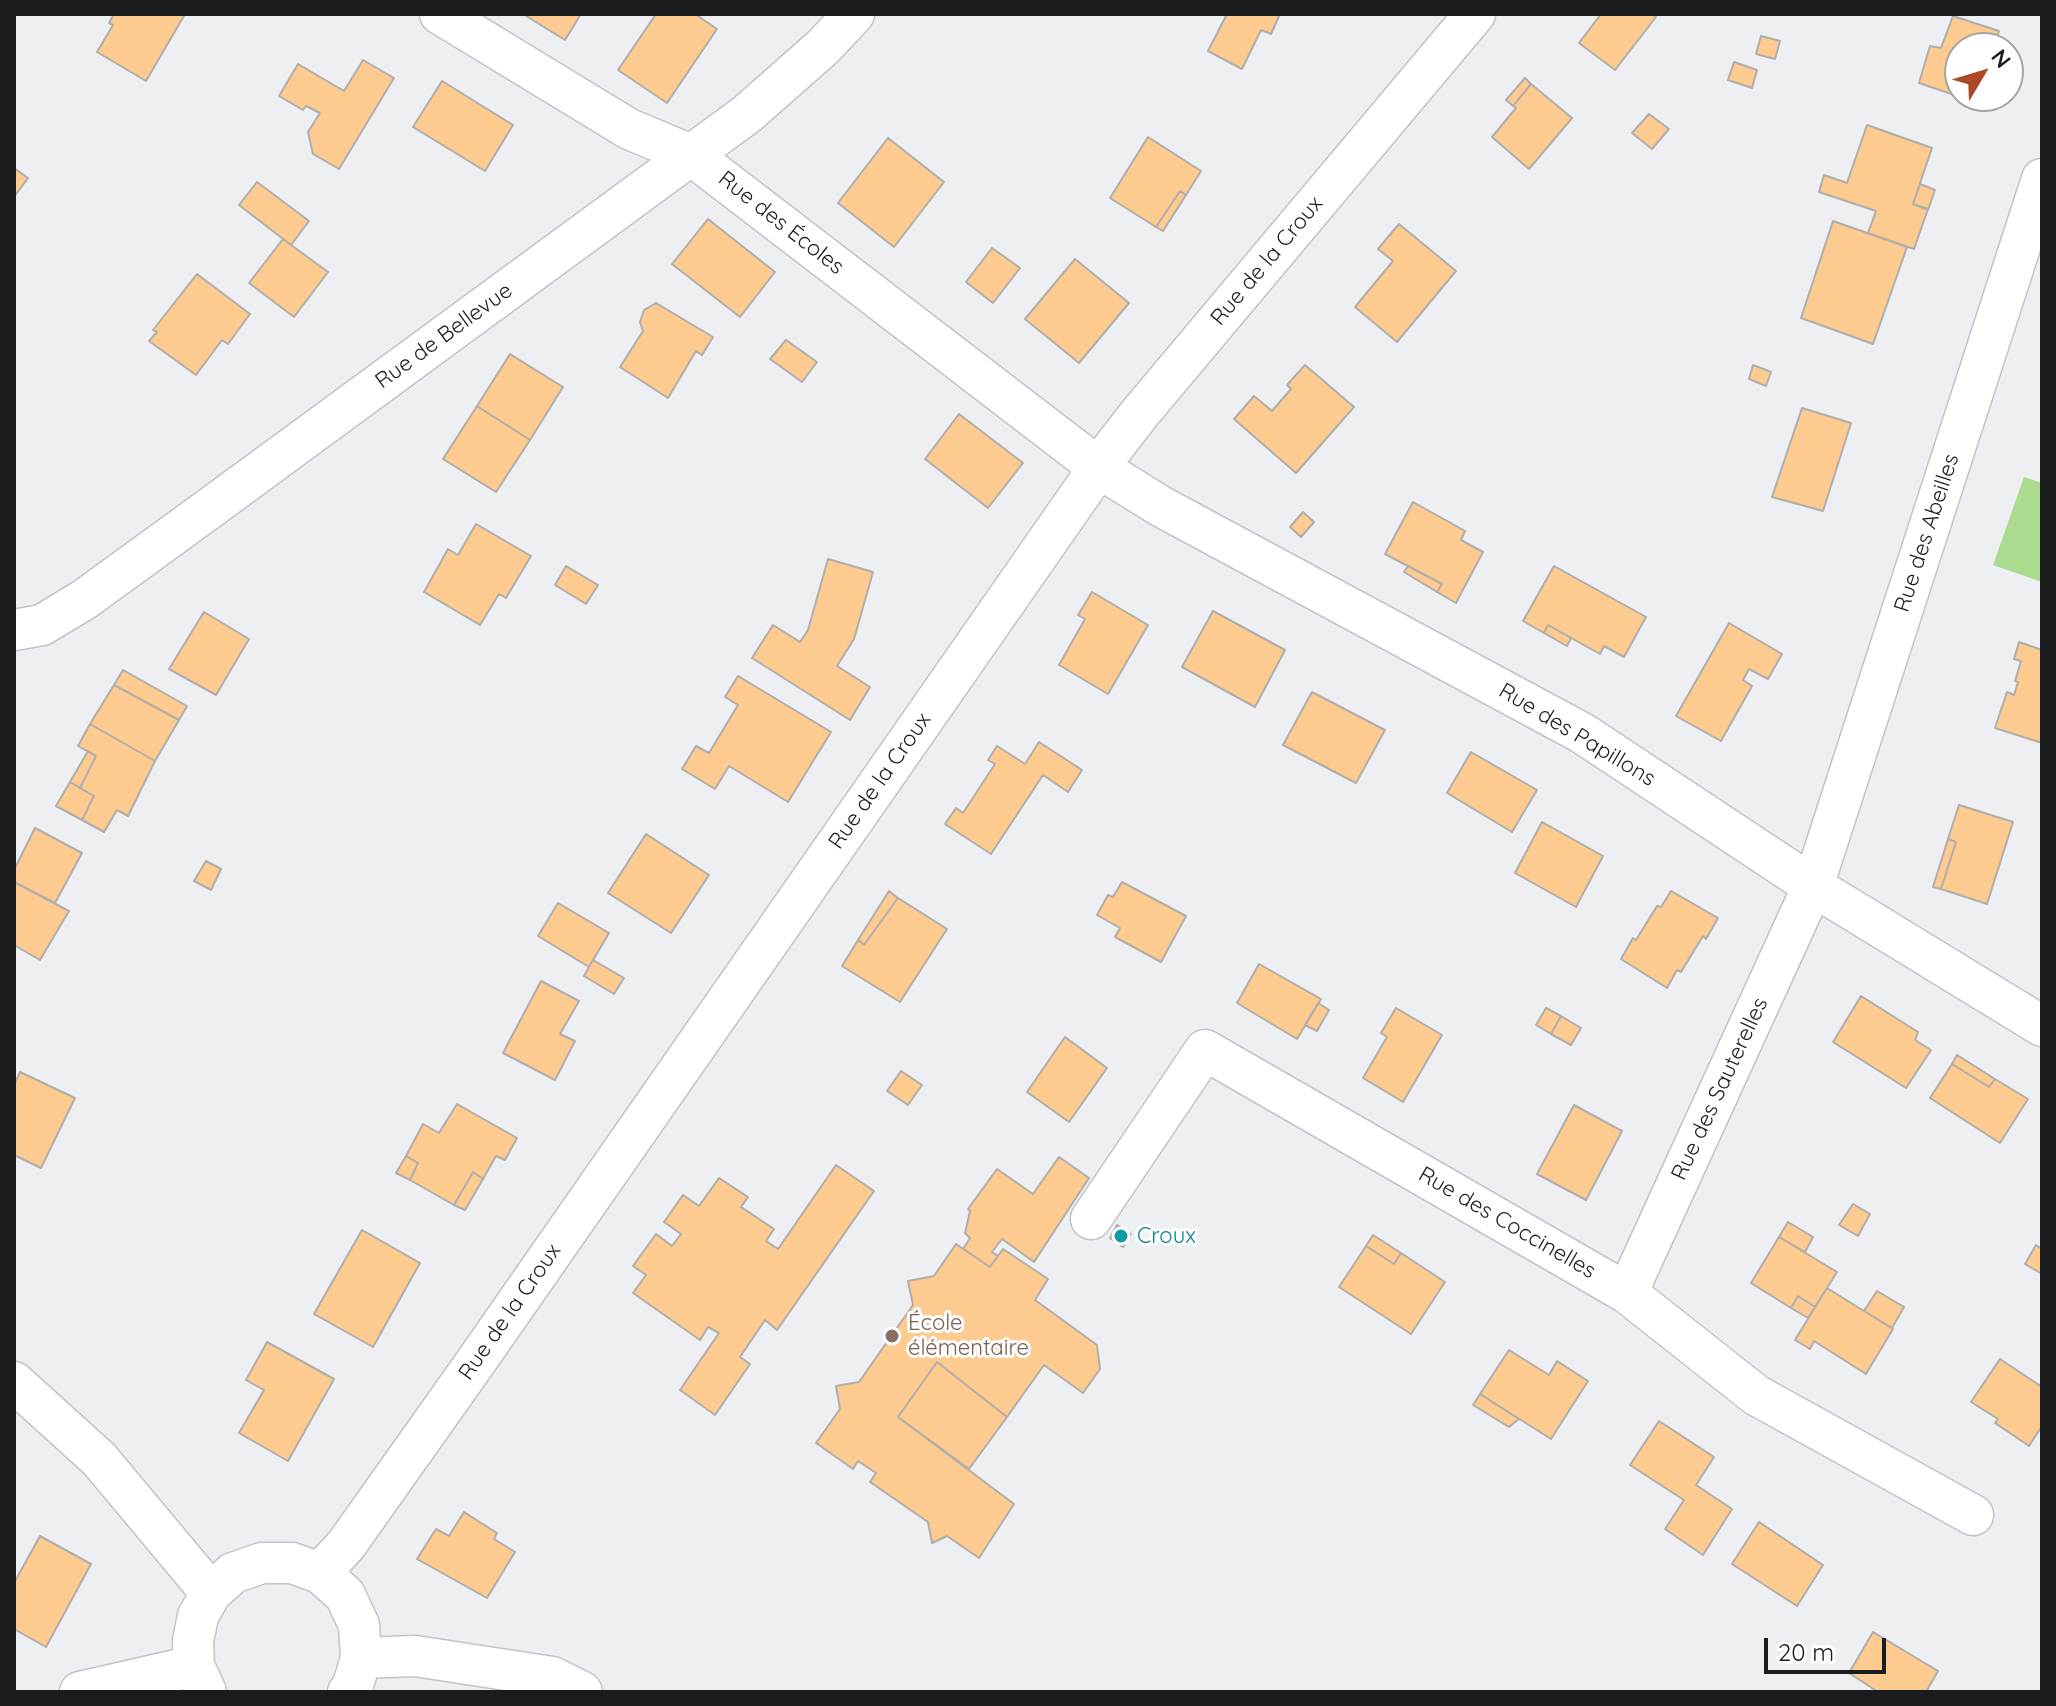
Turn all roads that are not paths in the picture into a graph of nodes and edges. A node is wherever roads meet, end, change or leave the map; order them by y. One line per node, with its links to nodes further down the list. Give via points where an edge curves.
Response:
1 (440, 14): 4 (street, Rue des Écoles, via 629,129)
2 (854, 14): 4 (street, Rue de Bellevue, via 747,114)
3 (1475, 14): 6 (street, Rue de la Croux)
4 (691, 155): 6 (street, Rue des Écoles); 7 (street, Rue de Bellevue, via 85,599 42,625)
5 (2042, 179): 8 (street, Rue des Abeilles)
6 (1099, 468): 8 (street, Rue des Papillons, via 1582,733); 14 (street, Rue de la Croux, via 475,1363 346,1545)
7 (14, 630)
8 (1813, 886): 9 (street, Rue des Papillons); 11 (street, Rue des Sauterelles)
9 (2042, 1026)
10 (1091, 1219): 11 (street, Rue des Coccinelles, via 1205,1050)
11 (1627, 1293): 13 (street, Rue des Coccinelles, via 1756,1395)
12 (14, 1382): 15 (street, via 99,1459)
13 (1973, 1515)
14 (320, 1573): 15 (street, via 292,1563 262,1563 233,1573); 16 (street, via 345,1595 359,1625)
15 (211, 1593): 17 (street, via 198,1616 193,1641)
16 (355, 1675): 19 (street, via 415,1656 552,1677)
17 (200, 1679): 18 (street)
18 (80, 1692)
19 (582, 1692)

